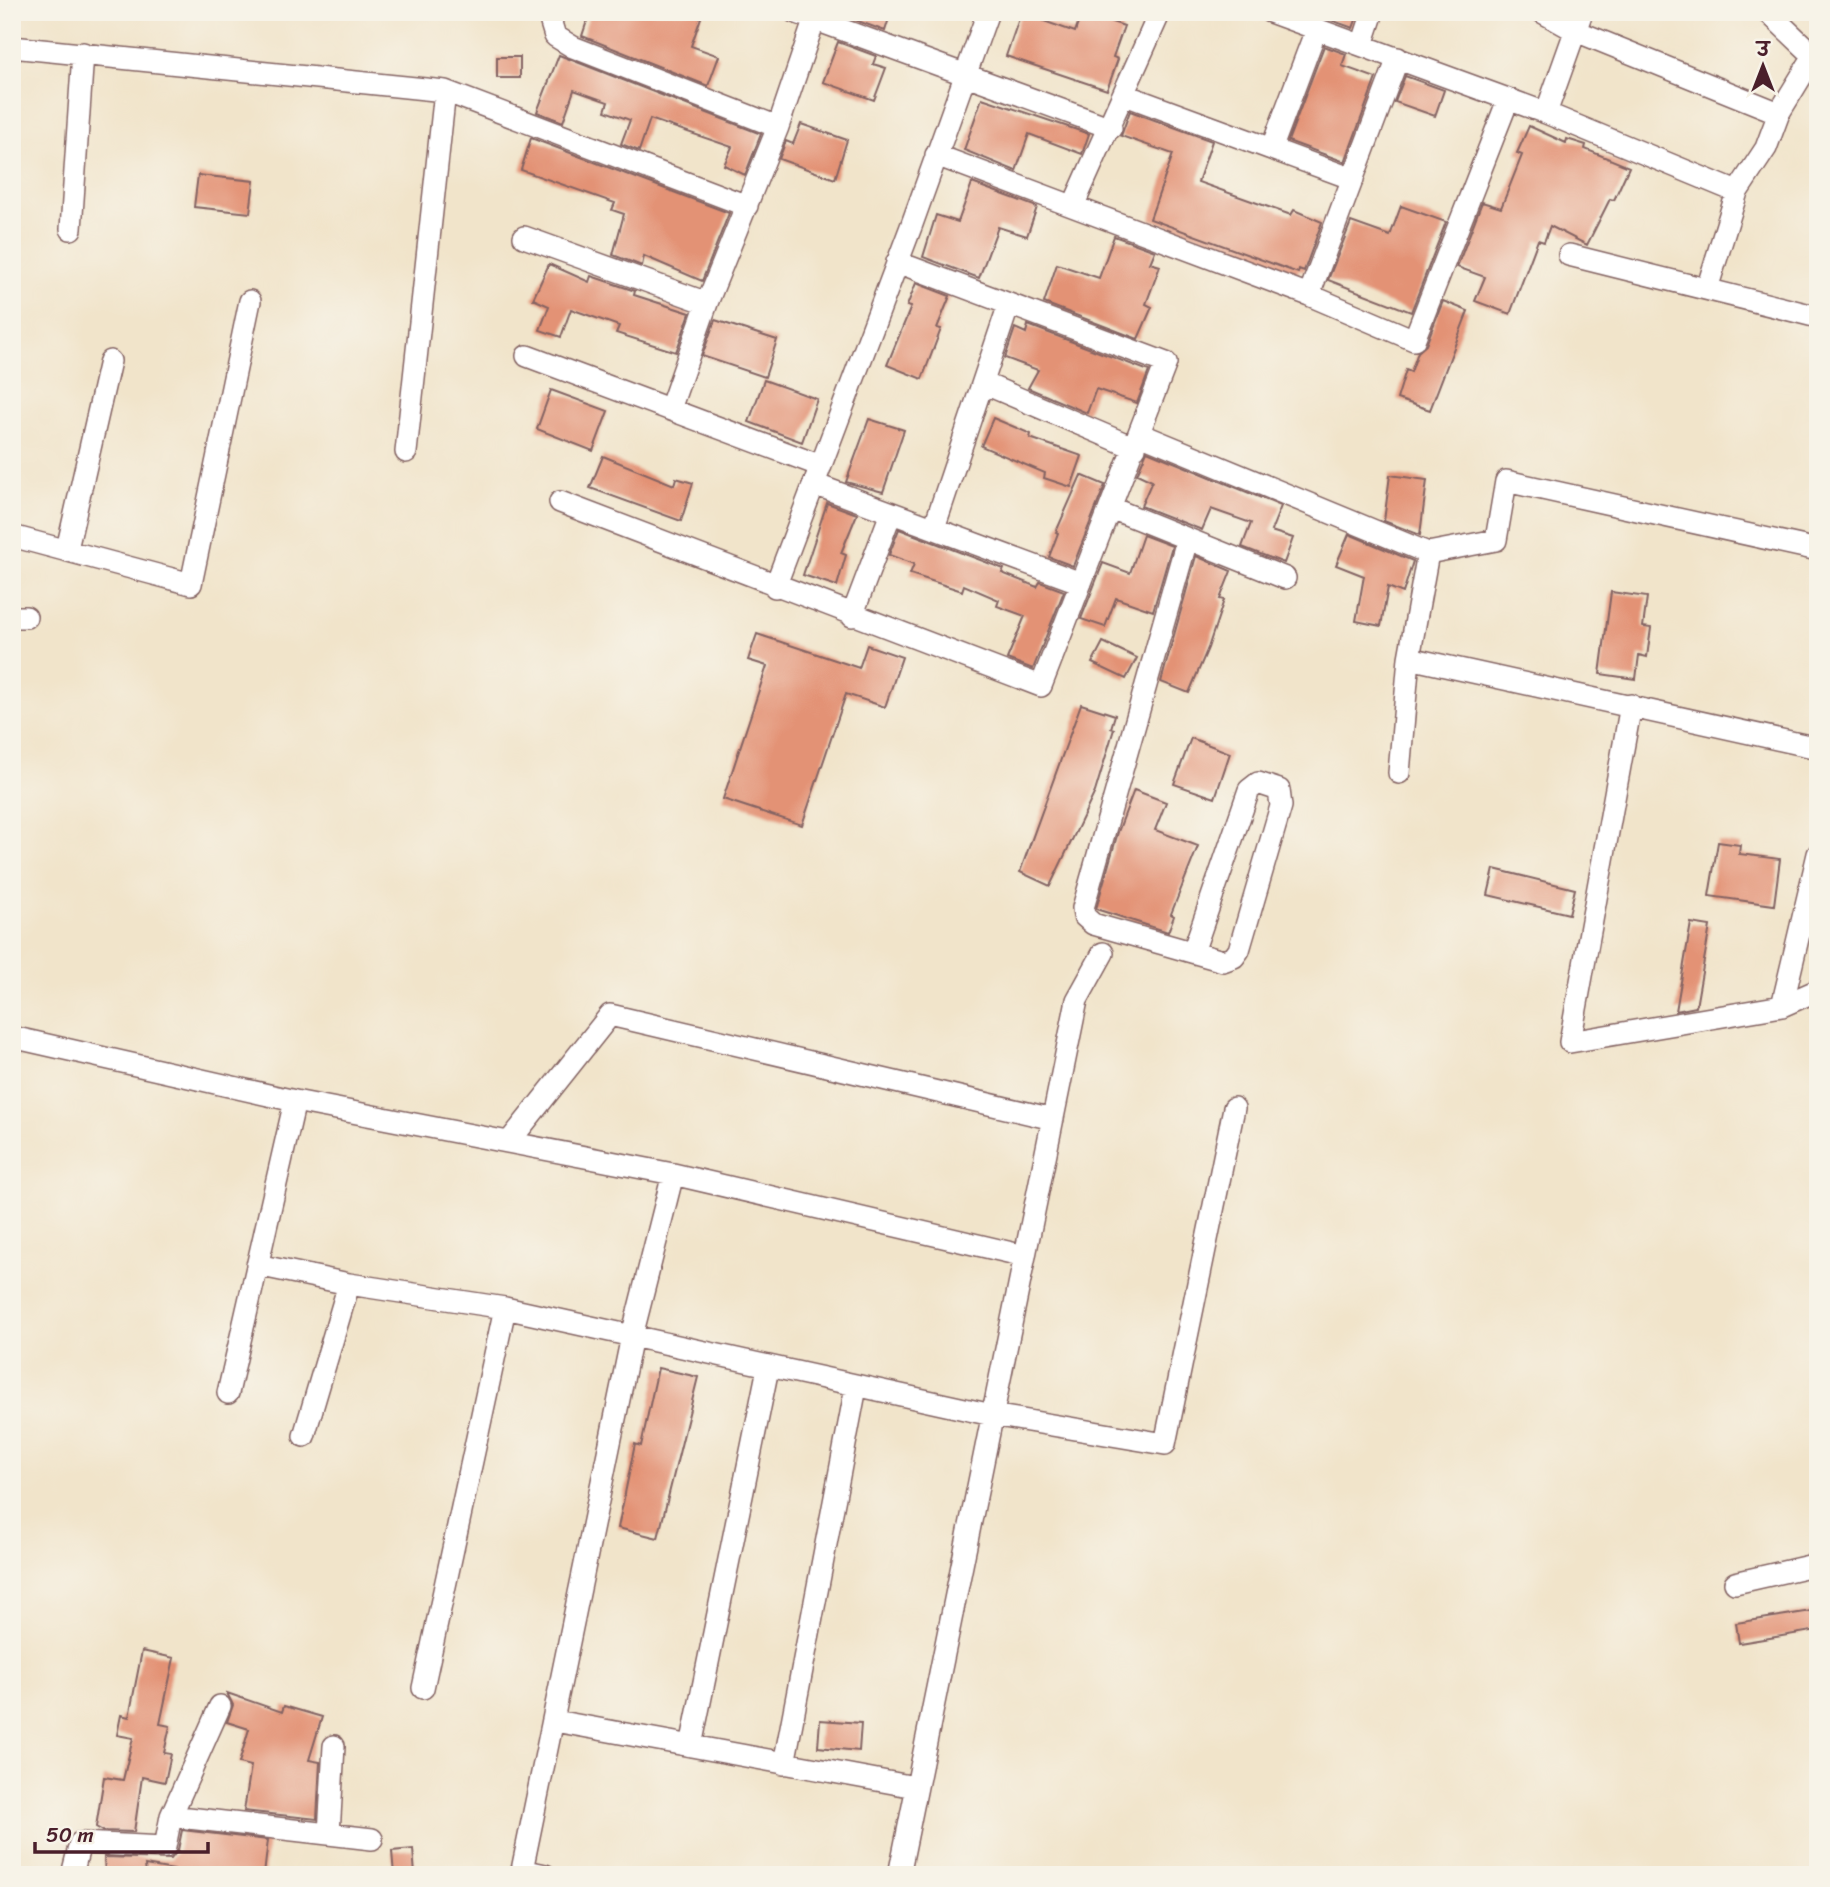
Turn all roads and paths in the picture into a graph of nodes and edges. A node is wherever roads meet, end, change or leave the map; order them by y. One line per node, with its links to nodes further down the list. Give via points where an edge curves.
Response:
1 (554, 12): 22 (street, via 555,36 573,47)
2 (988, 12): 16 (street)
3 (1160, 12): 18 (street)
4 (1270, 12): 10 (street)
5 (1373, 12): 11 (street)
6 (1542, 12): 9 (street)
7 (1769, 12): 14 (street)
8 (809, 15): 16 (street); 22 (street)
9 (1579, 21): 20 (street); 21 (street)
10 (1316, 30): 11 (street); 24 (street)
11 (1362, 44): 15 (street)
12 (12, 47): 13 (street)
13 (83, 53): 17 (street); 30 (street)
14 (1816, 53): 21 (street)
15 (1398, 58): 19 (street); 26 (street)
16 (964, 77): 23 (street); 25 (street)
17 (445, 91): 29 (street); 45 (street)
18 (1125, 95): 23 (street); 24 (street)
19 (1508, 100): 20 (street); 35 (street, via 1414,340)
20 (1546, 113): 27 (street)
21 (1779, 114): 27 (street, via 1766,148)
22 (778, 127): 29 (street)
23 (1111, 128): 28 (street)
24 (1272, 147): 26 (street)
25 (936, 156): 28 (street); 33 (street)
26 (1353, 179): 35 (street)
27 (1737, 192): 34 (street)
28 (1074, 204): 35 (street)
29 (747, 206): 37 (street)
30 (71, 229)
31 (524, 237): 37 (street)
32 (1569, 254): 34 (street)
33 (897, 262): 38 (street); 46 (street)
34 (1707, 289): 39 (street)
35 (1309, 295)
36 (250, 301): 53 (street, via 191,584)
37 (707, 303): 43 (street)
38 (1009, 304): 42 (street); 44 (street, via 1166,363)
39 (1818, 317)
40 (527, 356): 43 (street)
41 (110, 361): 53 (street)
42 (983, 383): 44 (street); 50 (street)
43 (670, 409): 46 (street)
44 (1137, 441): 48 (street); 55 (street)
45 (407, 452)
46 (818, 475): 49 (street); 58 (street)
47 (560, 502): 58 (street)
48 (1111, 508): 52 (street); 57 (street)
49 (891, 513): 50 (street); 59 (street)
50 (934, 528): 57 (street)
51 (12, 536): 53 (street)
52 (1187, 540): 56 (street); 65 (street, via 1083,908 1093,924)
53 (67, 549)
54 (1818, 550): 55 (street, via 1506,481 1496,540)
55 (1428, 553): 60 (street)
56 (1285, 578)
57 (1081, 583): 59 (street, via 1041,687)
58 (775, 587): 59 (street)
59 (852, 615)
60 (1409, 657): 61 (street); 63 (street)
61 (1631, 705): 62 (street); 68 (street, via 1570,1042)
62 (1818, 748)
63 (1399, 773)
64 (1818, 854): 68 (street)
65 (1193, 952): 65 (street, via 1250,790 1258,783 1268,784 1279,790 1281,806 1239,950 1223,961)
66 (1103, 953): 72 (street, via 1077,1000)
67 (1818, 990): 68 (street)
68 (1782, 1006)
69 (12, 1037): 70 (street)
70 (295, 1101): 73 (street); 76 (street)
71 (1234, 1108): 83 (street, via 1165,1444)
72 (1053, 1119): 73 (street, via 610,1015); 75 (street)
73 (509, 1142): 74 (street)
74 (673, 1174): 75 (street); 79 (street)
75 (1025, 1256): 83 (street)
76 (257, 1265): 77 (street); 82 (street)
77 (349, 1284): 78 (street); 84 (street)
78 (505, 1308): 79 (street); 87 (street)
79 (632, 1336): 80 (street); 89 (street)
80 (768, 1368): 81 (street); 91 (street)
81 (856, 1387): 83 (street); 92 (street)
82 (228, 1393)
83 (992, 1415): 93 (street)
84 (303, 1436)
85 (1818, 1564): 86 (street)
86 (1735, 1583)
87 (423, 1688)
88 (220, 1706): 94 (street)
89 (555, 1721): 91 (street); 97 (street)
90 (334, 1746): 95 (street)
91 (691, 1746): 92 (street)
92 (784, 1764): 93 (street)
93 (915, 1787): 100 (street)
94 (171, 1816): 95 (street); 98 (street, via 165,1847 80,1843)
95 (329, 1833): 96 (street)
96 (372, 1839)
97 (522, 1872): 99 (street)
98 (72, 1875)
99 (545, 1875)
100 (899, 1875)

